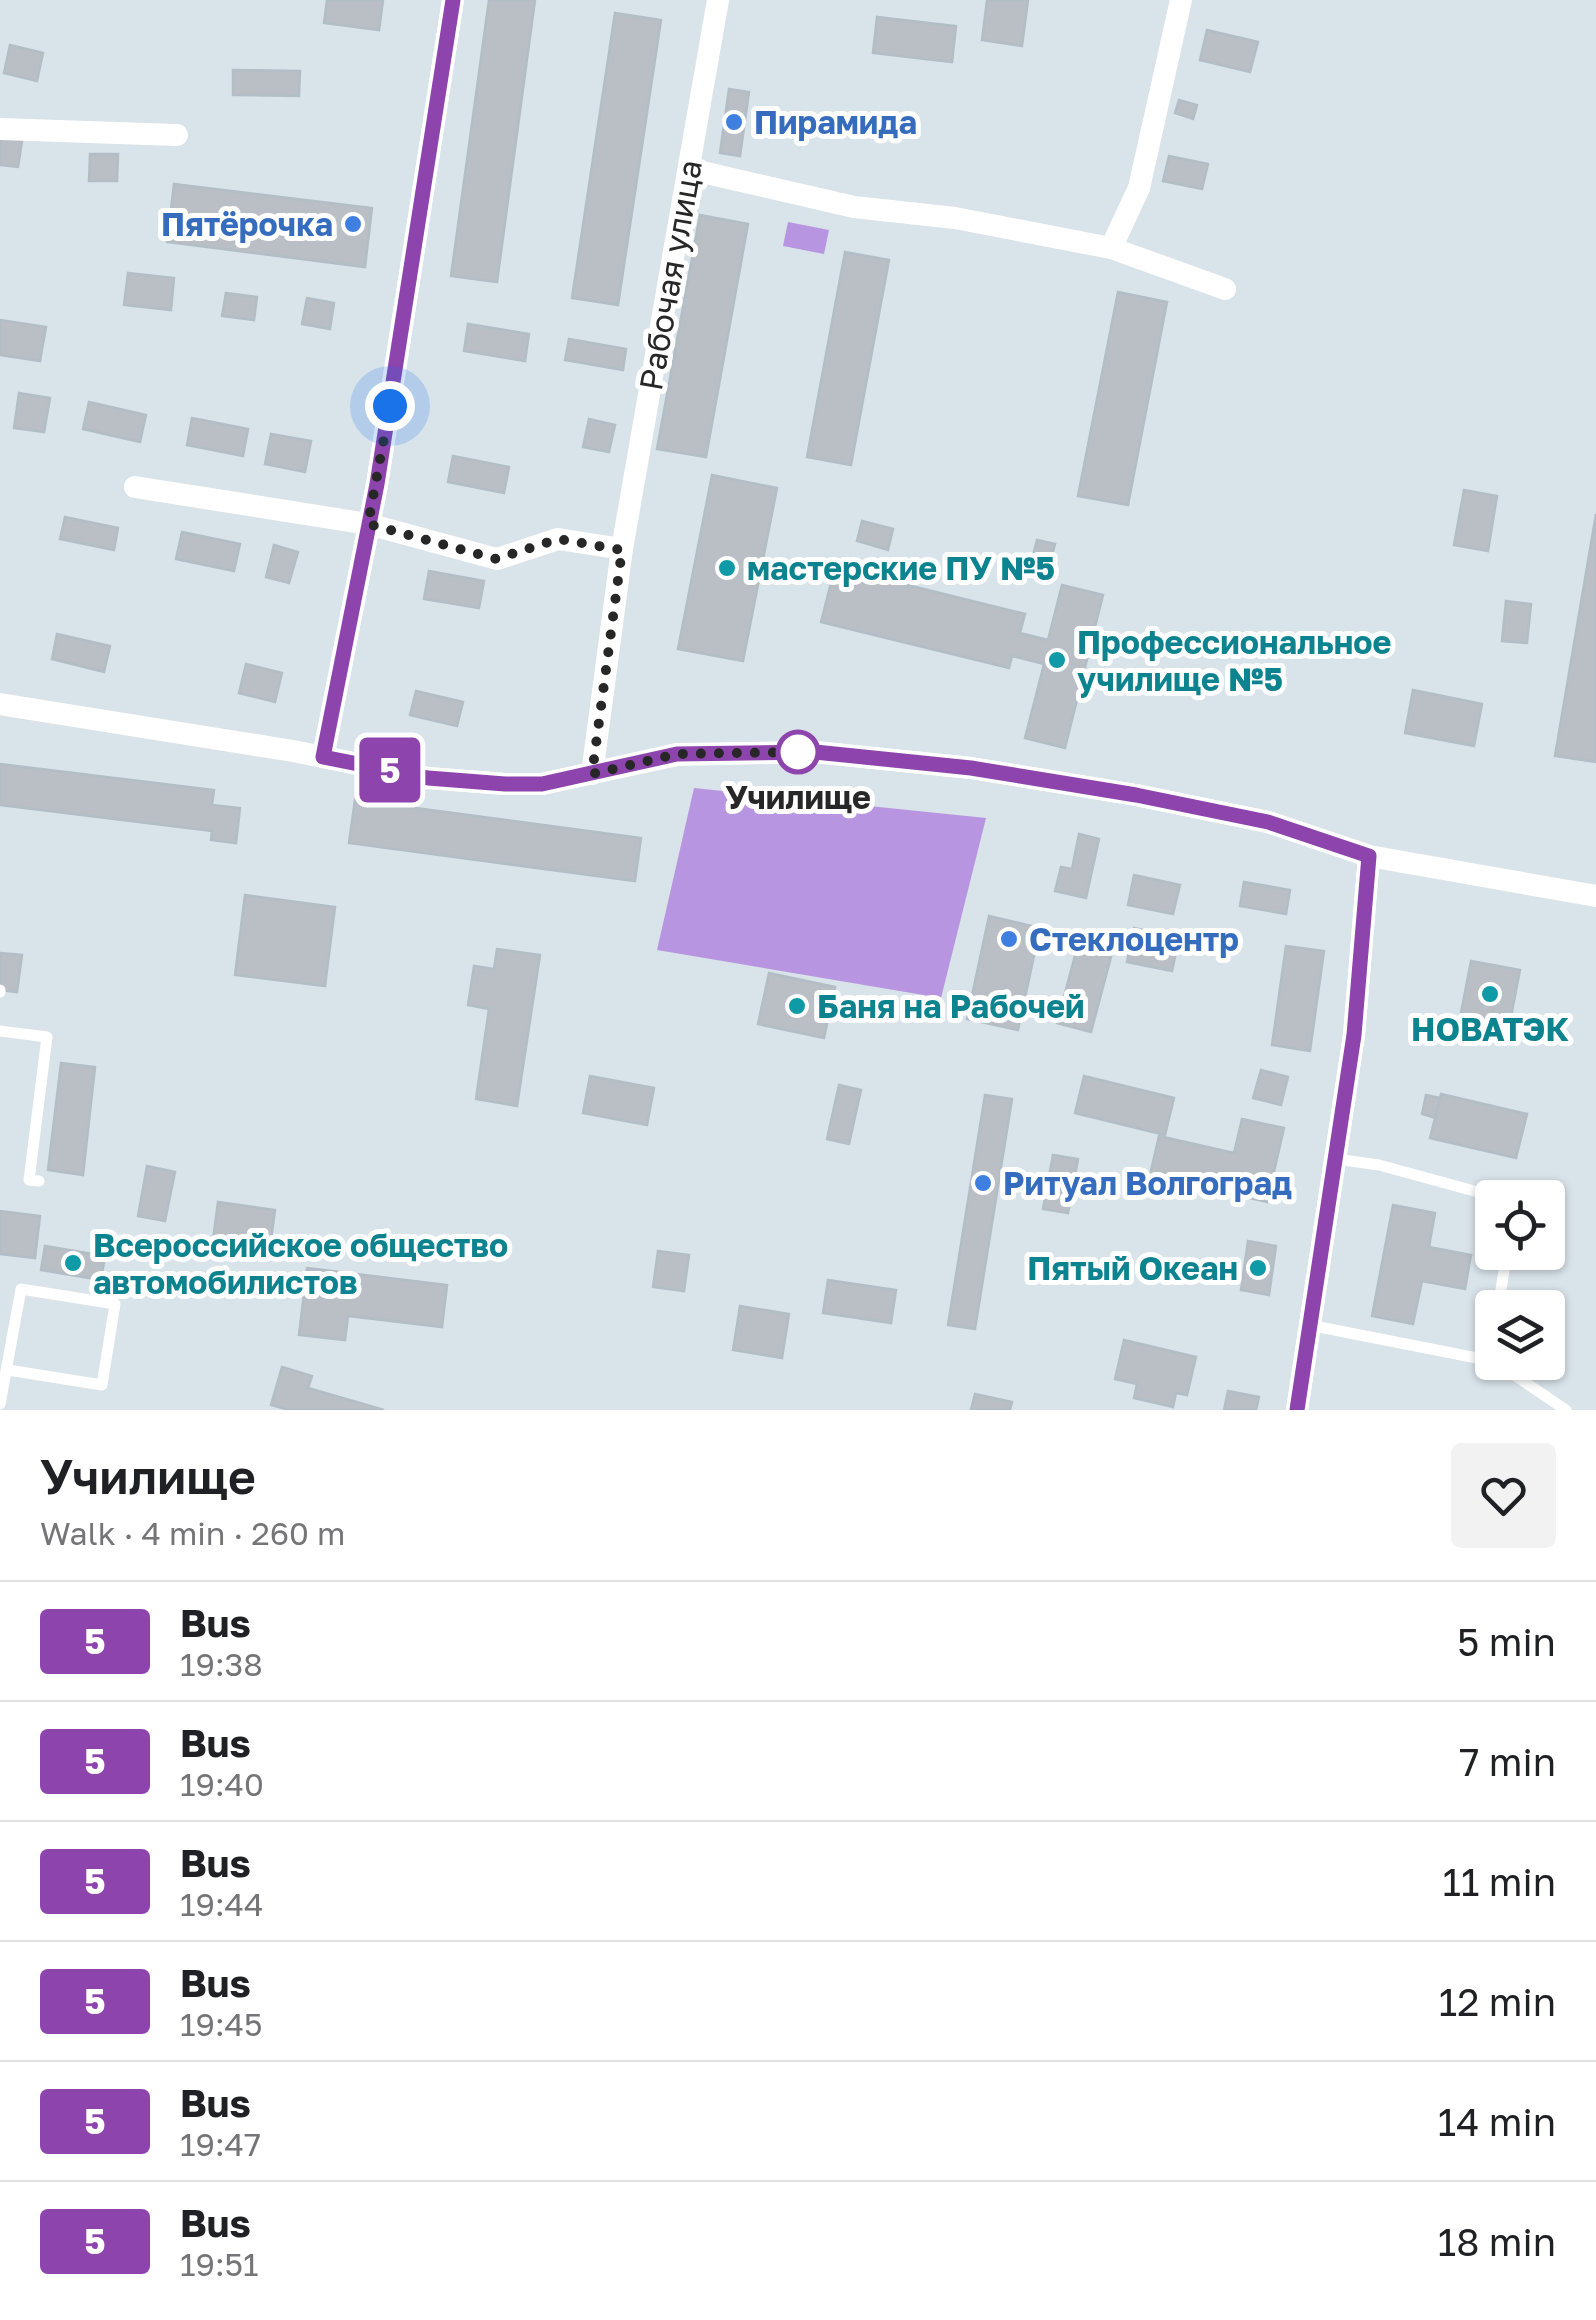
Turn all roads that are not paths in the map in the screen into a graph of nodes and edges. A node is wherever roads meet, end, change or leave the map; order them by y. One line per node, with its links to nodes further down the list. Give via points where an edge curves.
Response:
1 (454, 0): 10 (street)
2 (718, 0): 6 (street, Рабочая улица)
3 (1181, 0): 7 (street, via 1139,188)
4 (0, 129): 5 (street)
5 (176, 135)
6 (689, 170): 7 (street, via 854,207); 11 (street, Рабочая улица)
7 (1111, 248): 8 (street)
8 (1225, 289)
9 (135, 487): 10 (street)
10 (368, 524): 11 (street, via 496,559 558,539); 13 (street)
11 (622, 550): 14 (street, Рабочая улица)
12 (0, 704): 13 (street)
13 (323, 757): 14 (street, via 428,778 505,784)
14 (592, 774): 15 (street, via 677,754 815,752 904,761 1136,795 1268,822)
15 (1369, 856): 16 (street); 18 (street)
16 (1596, 896)
17 (0, 1031): 19 (lane, via 47,1037 29,1180)
18 (1336, 1158): 20 (lane); 21 (street)
19 (39, 1181)
20 (1475, 1191)
21 (1310, 1325): 22 (lane); 26 (street)
22 (1475, 1358)
23 (8, 1370): 23 (lane, via 102,1385 114,1304 21,1288); 25 (lane)
24 (1521, 1380): 27 (lane)
25 (0, 1404)
26 (1297, 1410)
27 (1566, 1410)

